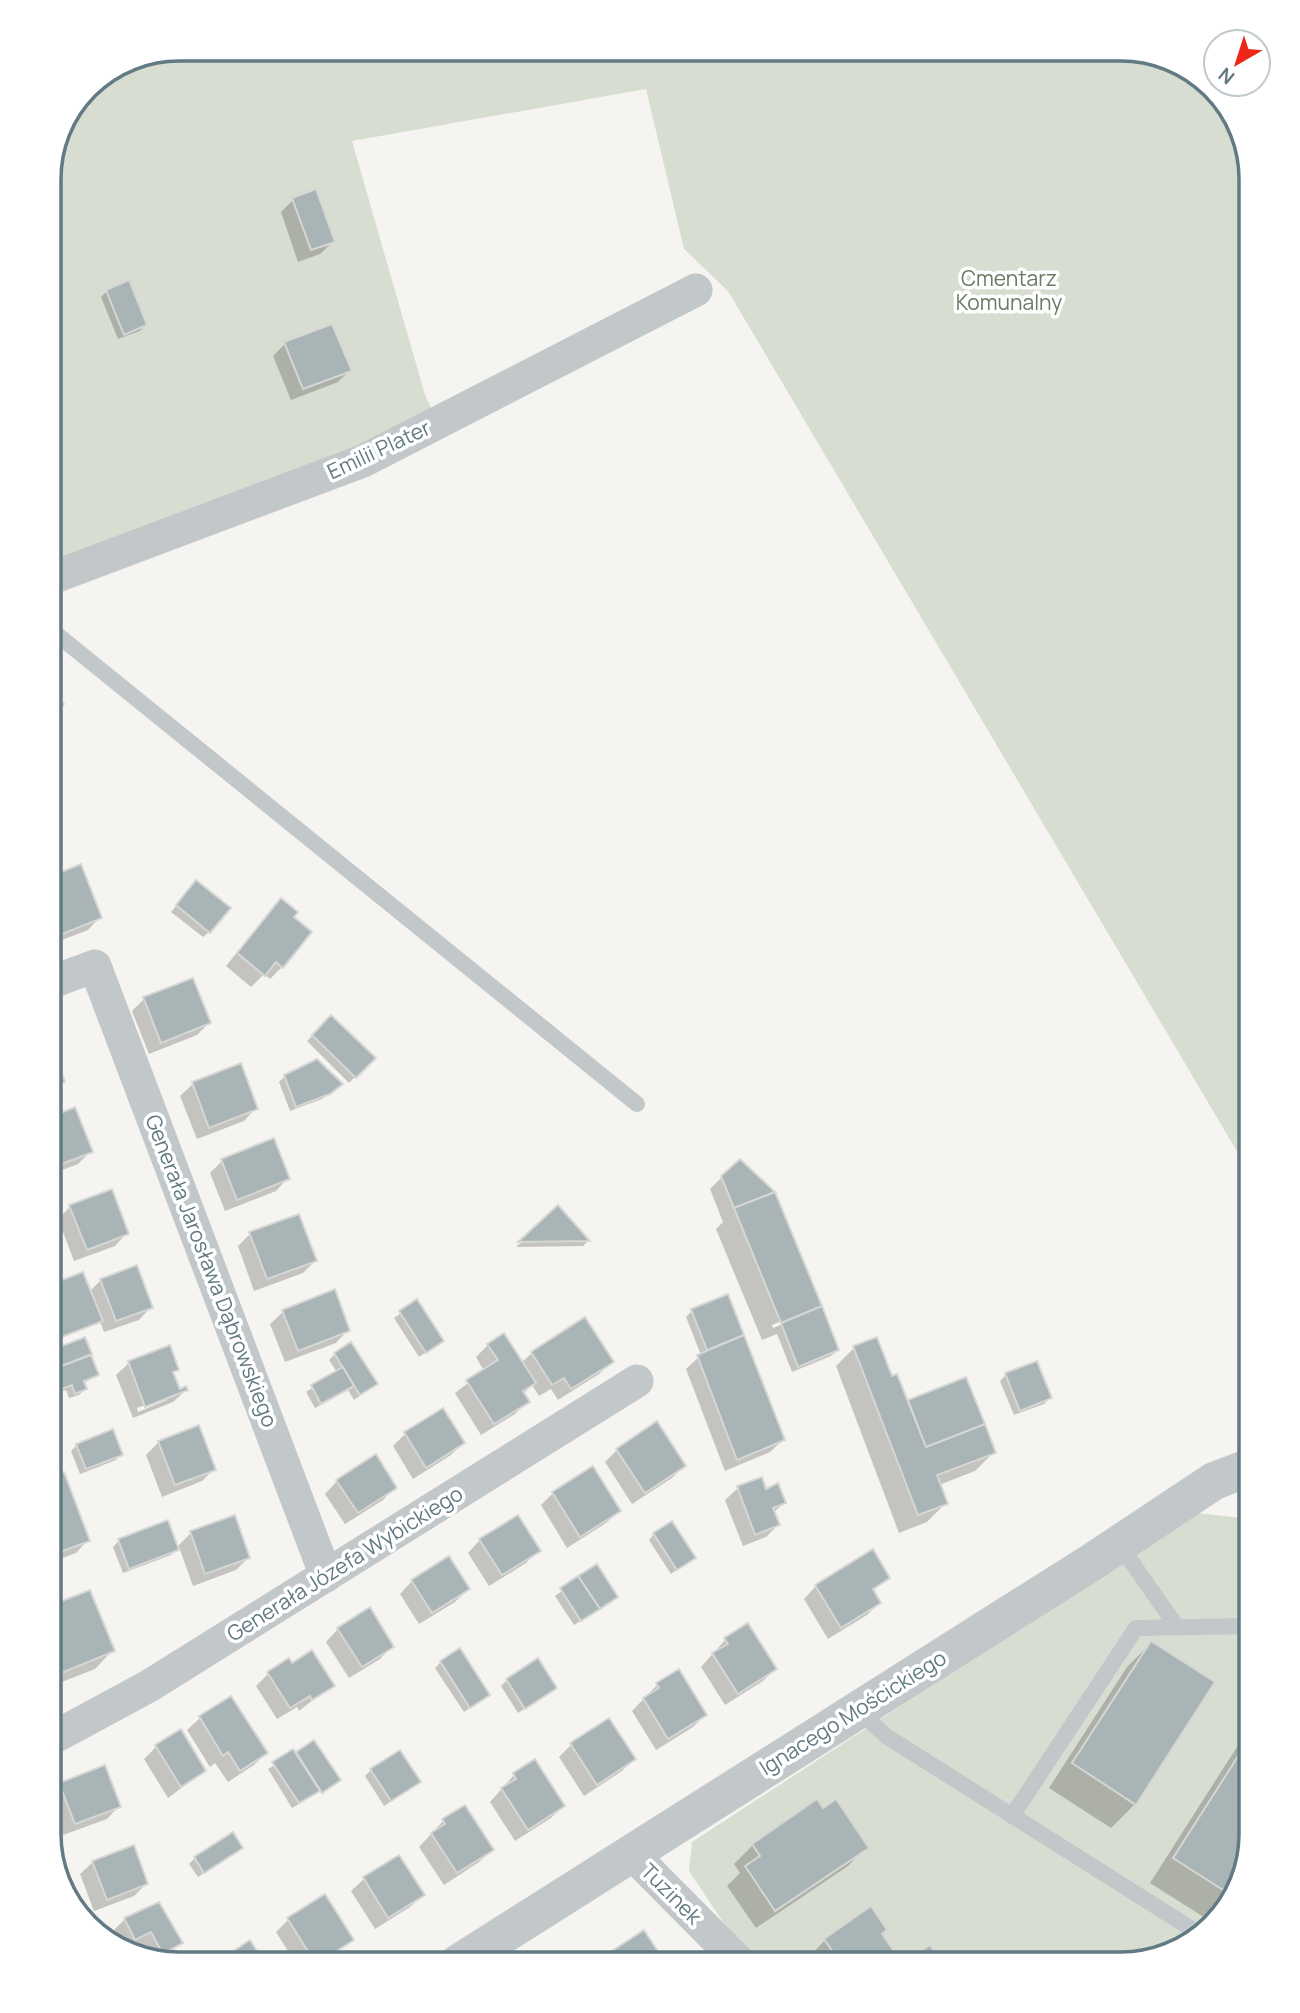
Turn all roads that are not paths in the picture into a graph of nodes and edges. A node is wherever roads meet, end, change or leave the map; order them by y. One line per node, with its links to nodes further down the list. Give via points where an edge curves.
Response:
1 (696, 290): 2 (street, Emilii Plater, via 363,461)
2 (62, 574)
3 (62, 638): 5 (lane)
4 (62, 978): 9 (street, Generała Jarosława Dąbrowskiego, via 95,966)
5 (637, 1104)
6 (637, 1381): 9 (street, Generała Józefa Wybickiego)
7 (1239, 1472): 8 (street, Ignacego Mościckiego, via 1214,1481)
8 (1119, 1544): 11 (lane); 12 (street, Ignacego Mościckiego)
9 (326, 1576): 13 (street, Generała Józefa Wybickiego, via 149,1686)
10 (1239, 1626): 11 (lane)
11 (1177, 1628): 14 (lane, via 1136,1628)
12 (857, 1710): 14 (lane, via 886,1735); 15 (street, Ignacego Mościckiego)
13 (61, 1733)
14 (1012, 1816): 16 (lane)
15 (631, 1853): 17 (street, Ignacego Mościckiego); 18 (street, Tuzinek)
16 (1191, 1928)
17 (477, 1951)
18 (729, 1952)

